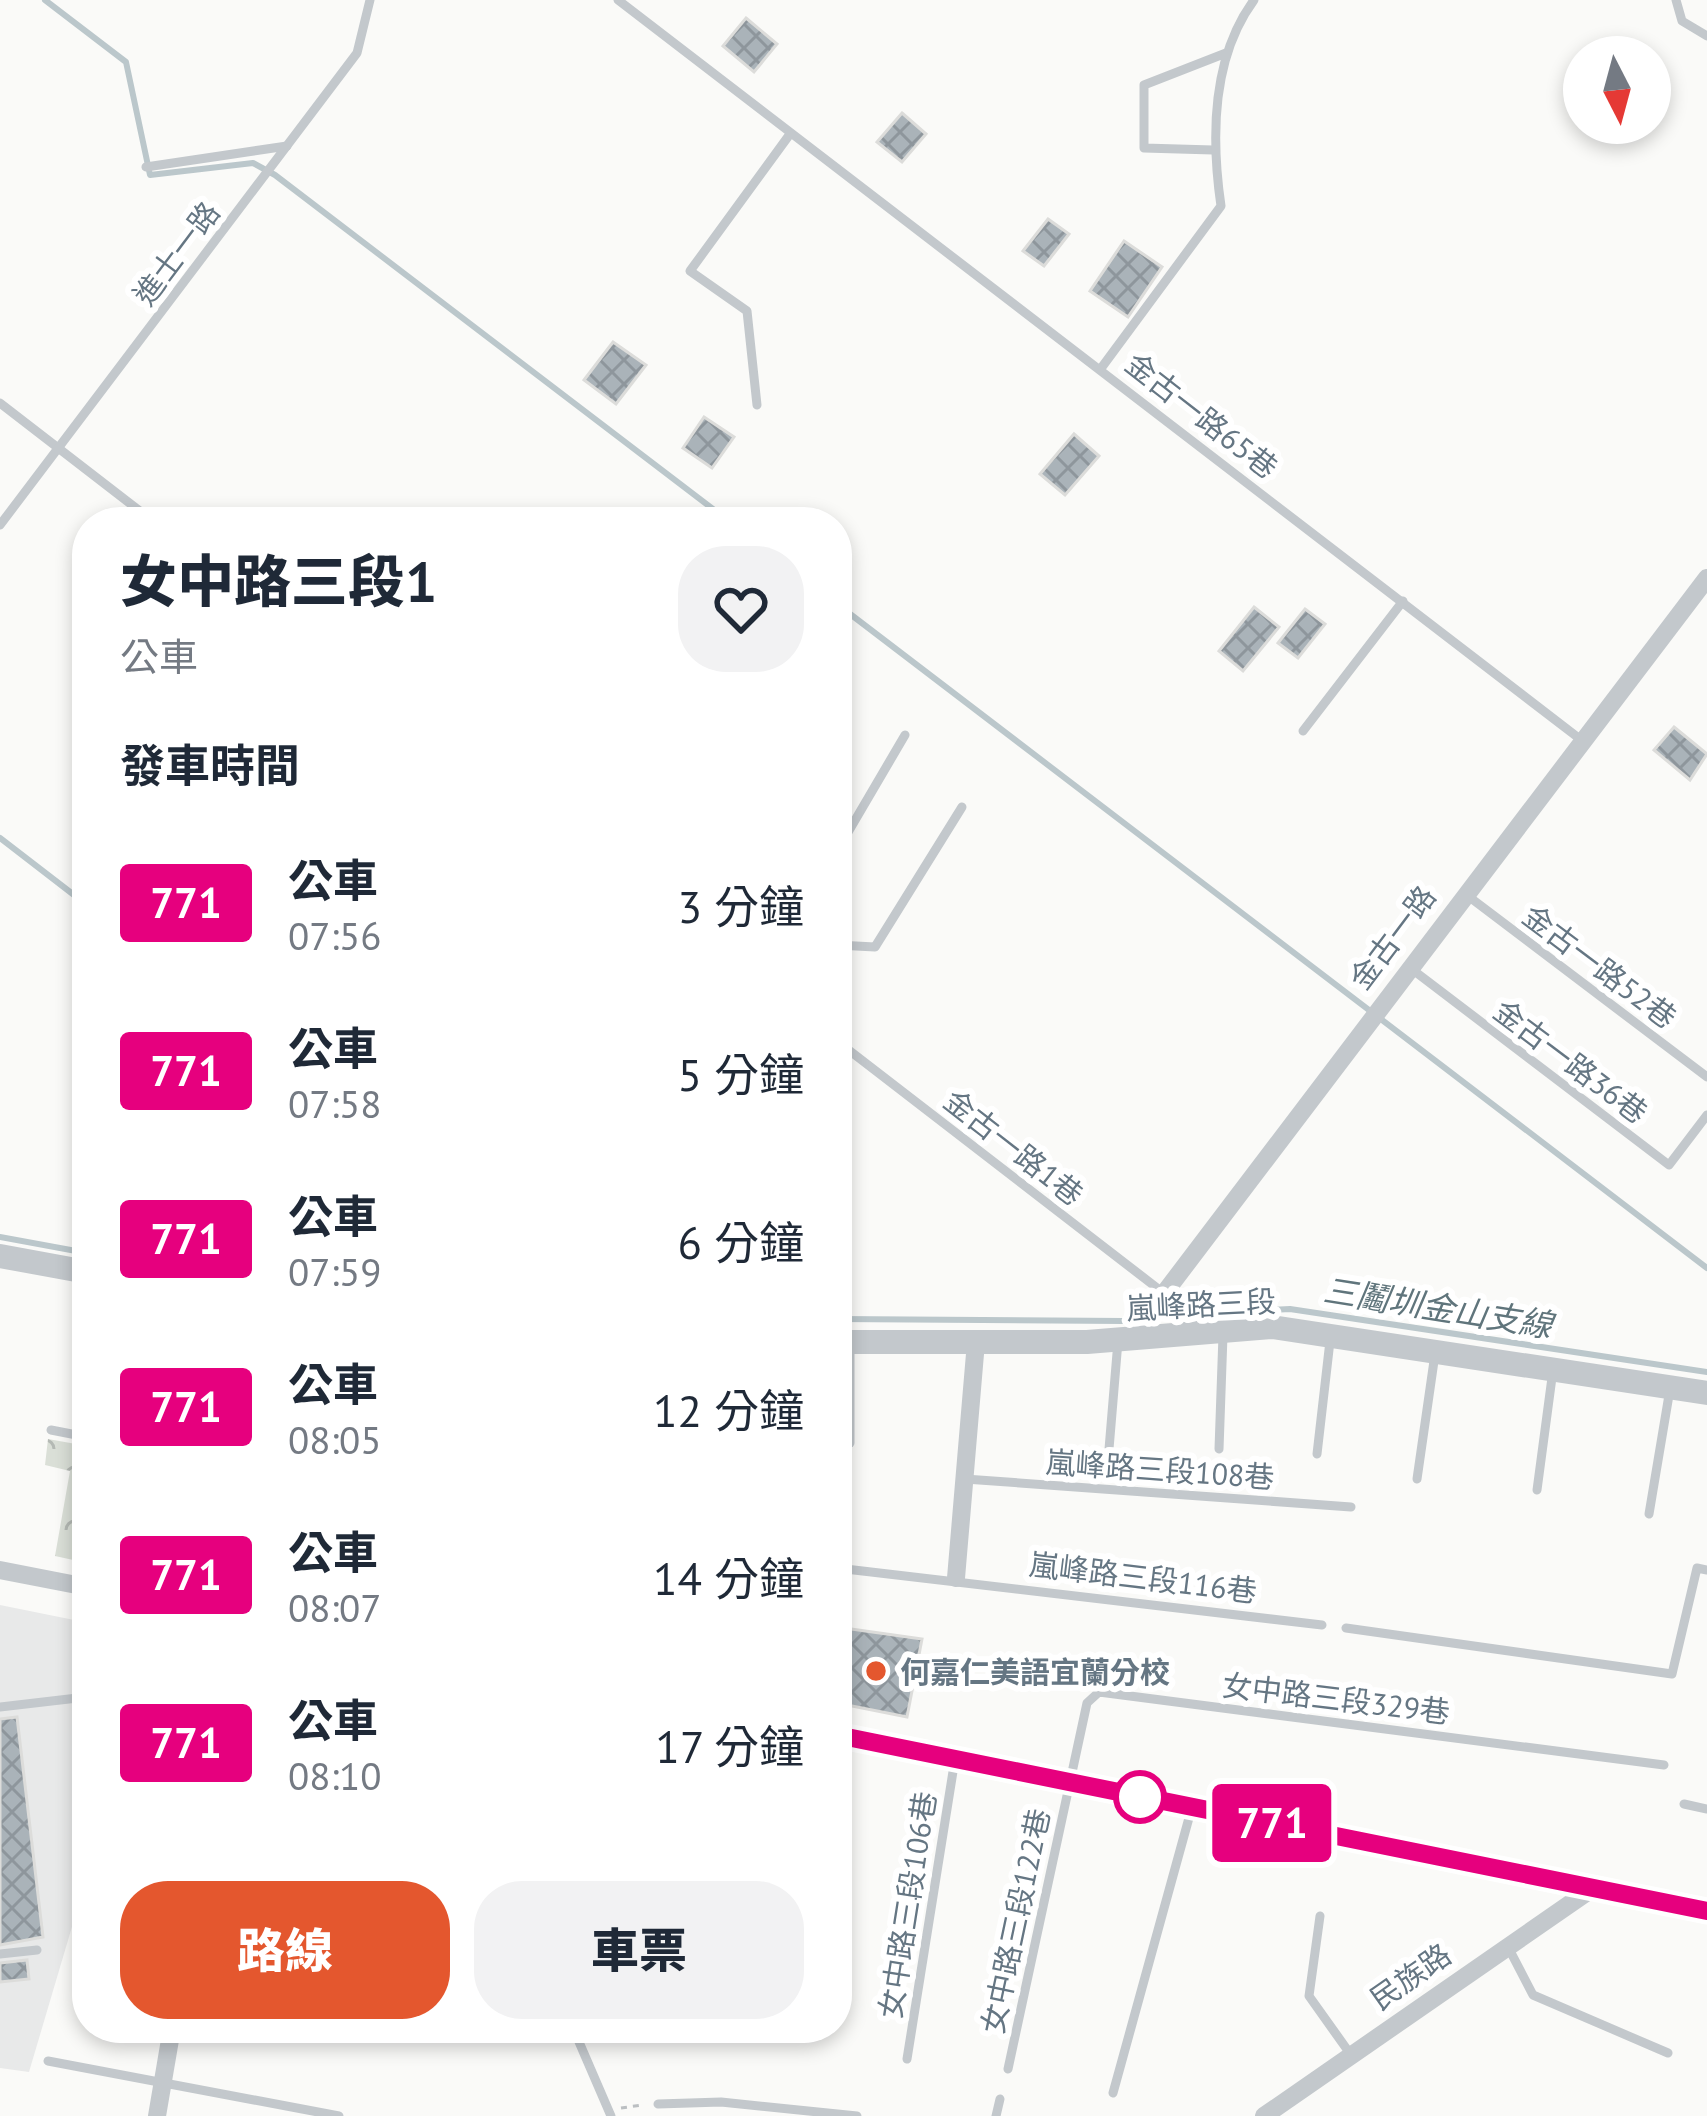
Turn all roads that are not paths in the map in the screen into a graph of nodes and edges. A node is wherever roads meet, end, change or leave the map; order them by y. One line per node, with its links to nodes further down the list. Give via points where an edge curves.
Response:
1 (370, 0): 8 (lane, 進士一路, via 357,53)
2 (618, 0): 7 (lane, 金古一路65巷)
3 (1254, 0): 6 (lane, via 1229,33)
4 (1676, 0): 5 (lane, via 1682,21)
5 (1707, 36)
6 (1226, 53): 9 (lane); 9 (lane, via 1144,85 1144,148)
7 (790, 134): 11 (lane, 金古一路65巷); 13 (lane, via 690,272 747,310)
8 (287, 146): 10 (lane); 14 (lane, 進士一路)
9 (1213, 150): 11 (lane, via 1221,206)
10 (146, 166)
11 (1102, 367): 18 (lane, 金古一路65巷)
12 (0, 403): 14 (lane)
13 (757, 405)
14 (59, 448): 15 (lane); 16 (lane, 進士一路)
15 (135, 507)
16 (0, 525)
17 (1707, 578): 21 (street, 金古一路)
18 (1403, 601): 19 (lane); 21 (lane, 金古一路65巷)
19 (1303, 731)
20 (905, 735): 23 (lane)
21 (1580, 739): 24 (street, 金古一路)
22 (962, 807): 25 (lane, via 875,946)
23 (852, 825)
24 (1464, 893): 26 (street, 金古一路); 28 (lane, 金古一路52巷)
25 (852, 945)
26 (1408, 967): 29 (lane, 金古一路36巷, via 1669,1165); 32 (street, 金古一路)
27 (852, 1053): 32 (lane, 金古一路1巷)
28 (1707, 1077)
29 (1707, 1115)
30 (0, 1256): 31 (street)
31 (72, 1269)
32 (1161, 1291): 35 (street, 金古一路)
33 (1223, 1329): 34 (street, 嵐峰路三段); 35 (street, 嵐峰路三段); 45 (lane)
34 (1331, 1335): 38 (street, 嵐峰路三段); 46 (lane)
35 (1124, 1337): 37 (street, 嵐峰路三段); 44 (lane)
36 (852, 1342): 37 (street, 嵐峰路三段)
37 (976, 1342): 47 (street)
38 (1436, 1351): 39 (street, 嵐峰路三段); 48 (lane)
39 (1553, 1370): 40 (street, 嵐峰路三段); 49 (lane)
40 (1670, 1387): 41 (street, 嵐峰路三段); 51 (lane)
41 (1707, 1393)
42 (51, 1430): 43 (lane)
43 (72, 1434)
44 (1109, 1449)
45 (1220, 1449)
46 (1317, 1454)
47 (965, 1479): 50 (lane, 嵐峰路三段108巷); 55 (street)
48 (1417, 1479)
49 (1537, 1490)
50 (1352, 1508)
51 (1649, 1514)
52 (852, 1569): 55 (lane, 嵐峰路三段116巷)
53 (0, 1570): 56 (street)
54 (1707, 1570): 58 (lane, via 1697,1568 1672,1674)
55 (956, 1578): 57 (lane, 嵐峰路三段116巷)
56 (72, 1584)
57 (1322, 1625)
58 (1346, 1628)
59 (72, 1699): 60 (lane)
60 (0, 1707)
61 (852, 1739): 62 (street)
62 (955, 1759): 64 (street); 78 (lane, 女中路三段106巷)
63 (1664, 1765): 64 (lane, 女中路三段329巷, via 1099,1692 1087,1703)
64 (1070, 1783): 66 (street); 80 (lane, 女中路三段122巷)
65 (1684, 1804): 67 (lane)
66 (1192, 1808): 68 (street); 82 (lane)
67 (1707, 1809)
68 (1593, 1888): 69 (street); 71 (street, 民族路)
69 (1707, 1911)
70 (1320, 1916): 77 (lane, via 1309,1996)
71 (1507, 1945): 76 (lane, via 1533,1995); 77 (street, 民族路)
72 (37, 1950): 73 (lane)
73 (0, 1954)
74 (169, 2043): 81 (street)
75 (579, 2043): 87 (lane)
76 (1668, 2053)
77 (1351, 2055): 93 (street, 民族路)
78 (907, 2059)
79 (48, 2061): 81 (lane)
80 (1008, 2069)
81 (162, 2084): 86 (lane); 88 (street)
82 (1113, 2093)
83 (1000, 2098): 92 (lane)
84 (721, 2102): 85 (lane); 90 (lane); 91 (lane)
85 (658, 2104)
86 (303, 2112): 89 (lane)
87 (609, 2113)
88 (157, 2116)
89 (339, 2116)
90 (722, 2116)
91 (857, 2116)
92 (997, 2116)
93 (1265, 2116)

